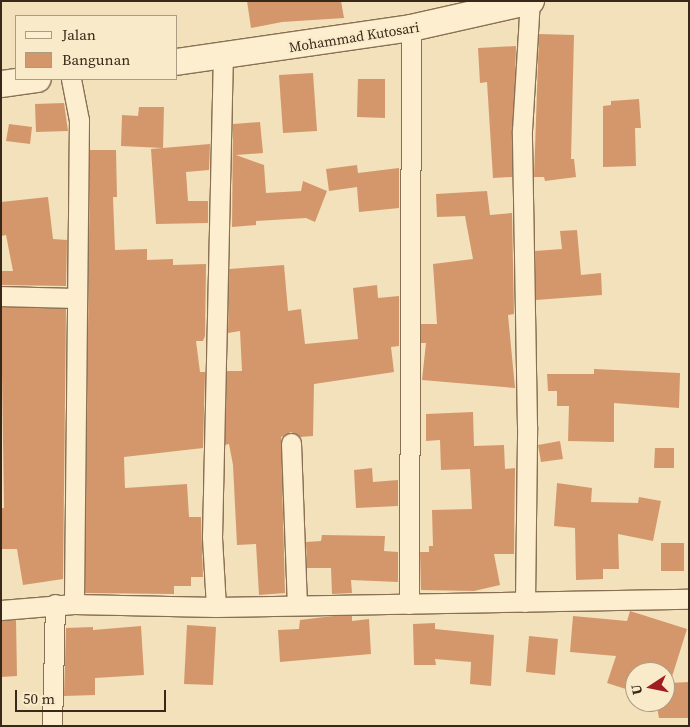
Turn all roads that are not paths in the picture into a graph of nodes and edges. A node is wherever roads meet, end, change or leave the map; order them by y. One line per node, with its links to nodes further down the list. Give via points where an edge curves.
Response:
1 (530, 1): 2 (street, Mohammad Kutosari); 12 (street, via 522,130 527,435)
2 (411, 28): 3 (street, Mohammad Kutosari); 15 (street)
3 (223, 57): 4 (street, Mohammad Kutosari); 17 (street, via 212,537)
4 (178, 62)
5 (31, 80): 7 (street)
6 (71, 80): 9 (street, via 78,120)
7 (1, 84)
8 (1, 296): 9 (street)
9 (75, 298): 14 (street)
10 (291, 443): 16 (street)
11 (689, 599): 12 (street)
12 (525, 602): 15 (street)
13 (55, 604): 14 (street); 18 (street); 19 (street)
14 (74, 604): 17 (street)
15 (409, 604): 16 (street)
16 (297, 605): 17 (street)
17 (216, 607)
18 (1, 610)
19 (52, 726)

